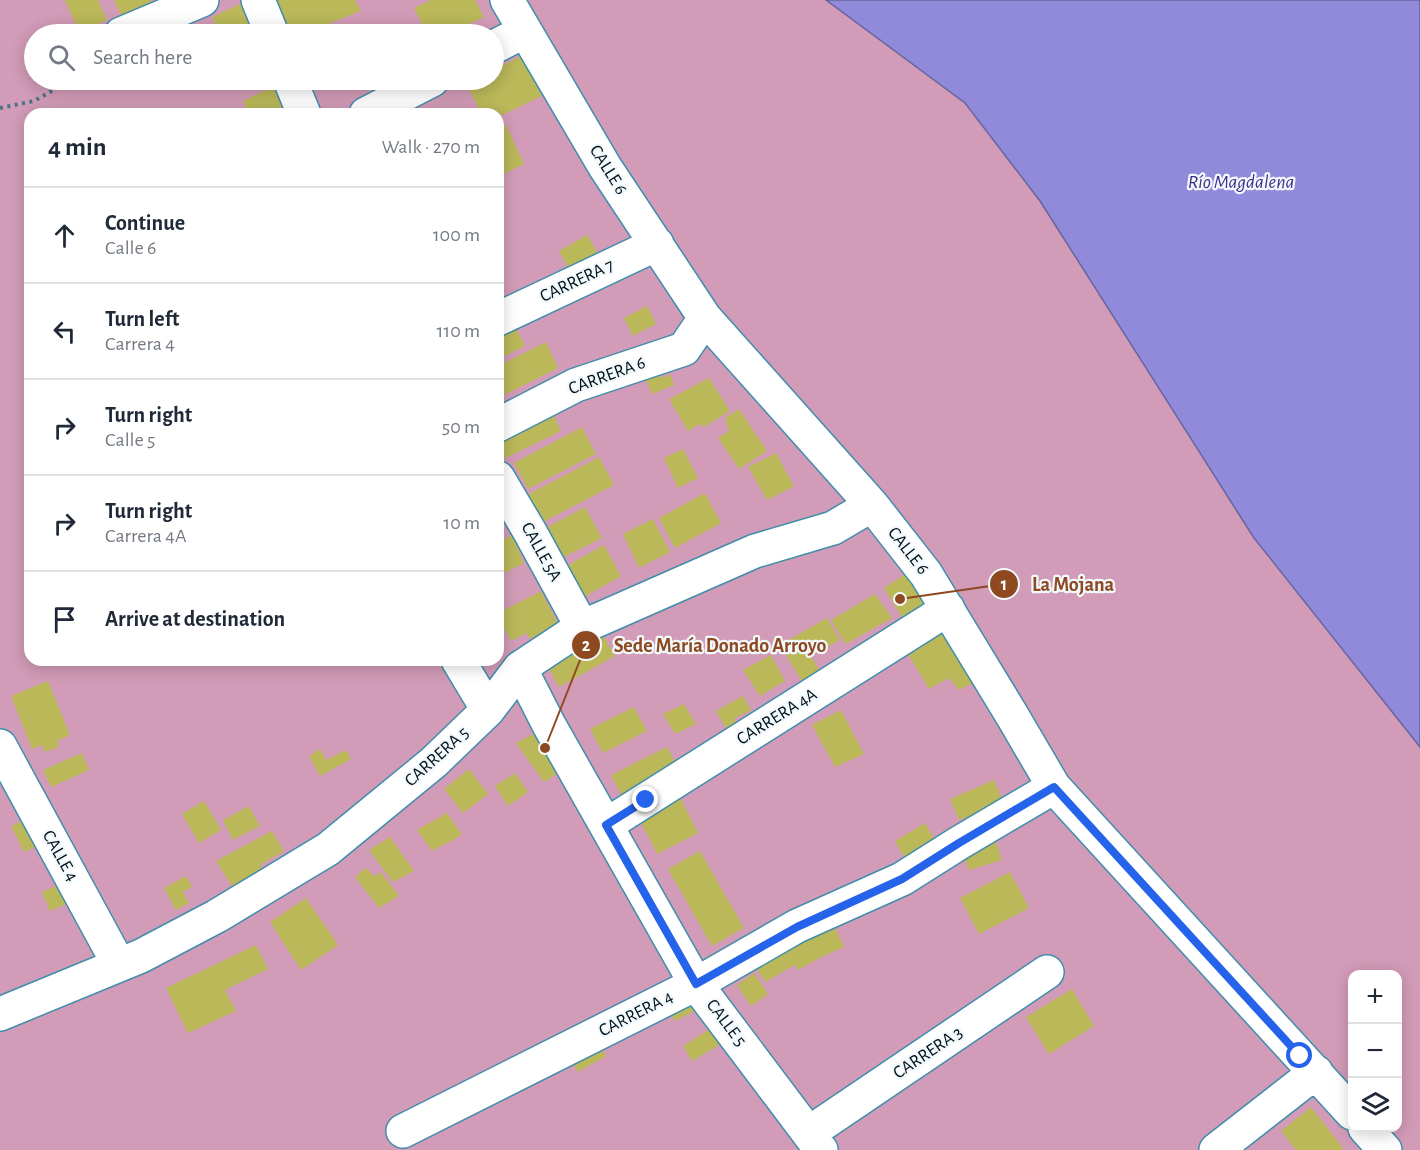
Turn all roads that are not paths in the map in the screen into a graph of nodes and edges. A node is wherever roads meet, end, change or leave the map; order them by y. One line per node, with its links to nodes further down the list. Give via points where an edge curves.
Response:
1 (202, 0): 4 (street)
2 (258, 0): 5 (street)
3 (507, 0): 6 (street, CALLE 6)
4 (145, 24)
5 (268, 24)
6 (525, 31): 7 (street); 12 (street, CALLE 6, via 605,167)
7 (504, 42)
8 (294, 90): 10 (street)
9 (413, 90): 11 (street)
10 (302, 108)
11 (378, 108)
12 (657, 244): 13 (street, CARRERA 7); 14 (street, CALLE 6)
13 (504, 316)
14 (705, 318): 15 (street, CARRERA 6, via 684,349 576,385); 17 (street, CALLE 6)
15 (504, 421)
16 (504, 488): 19 (street, CALLE 5A)
17 (872, 505): 18 (street, CALLE 6); 19 (street, CARRERA 5, via 833,528 755,551)
18 (948, 609): 24 (street, CALLE 6); 25 (street, CARRERA 4A)
19 (582, 627): 21 (street, CARRERA 5)
20 (462, 666): 22 (street)
21 (520, 668): 22 (street, CARRERA 5); 25 (street, CALLE 5)
22 (488, 710): 26 (street, CARRERA 5, via 434,762 328,849 217,916)
23 (0, 746): 26 (street, CALLE 4)
24 (1054, 787): 28 (street, CARRERA 4, via 902,879 797,927); 30 (street, CALLE 6)
25 (606, 825): 28 (street, CALLE 5)
26 (119, 965): 29 (street, CARRERA 5)
27 (1047, 972): 34 (street, CARRERA 3)
28 (696, 984): 32 (street, CARRERA 4); 34 (street, CALLE 5)
29 (0, 1014)
30 (1316, 1072): 31 (street, CALLE 6); 35 (street)
31 (1348, 1107)
32 (403, 1131)
33 (1369, 1132): 36 (street)
34 (815, 1142)
35 (1216, 1150)
36 (1385, 1150)

